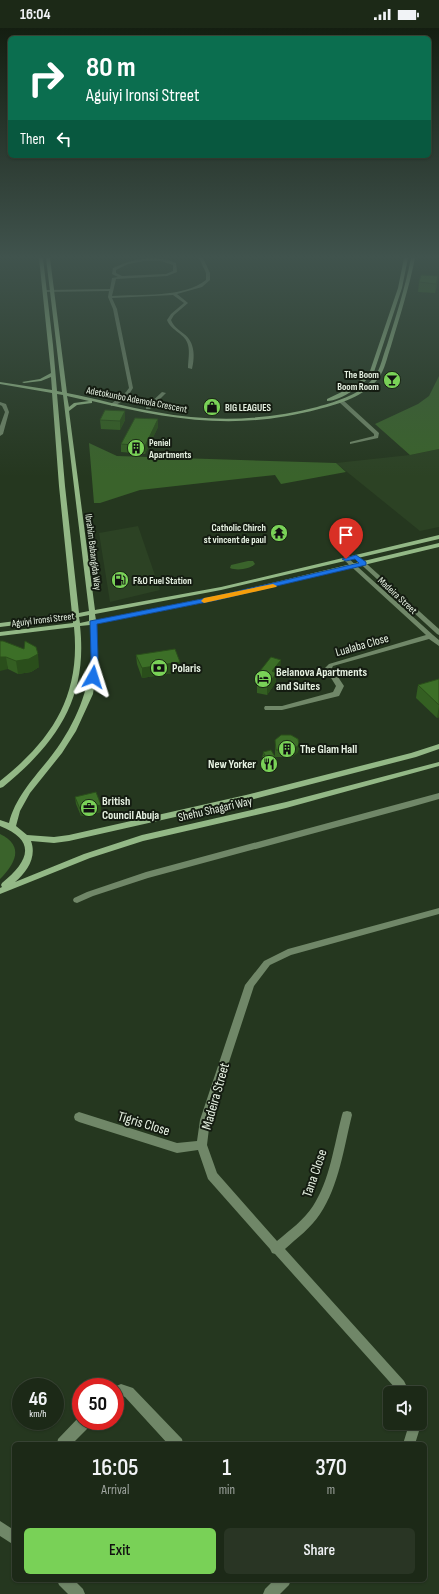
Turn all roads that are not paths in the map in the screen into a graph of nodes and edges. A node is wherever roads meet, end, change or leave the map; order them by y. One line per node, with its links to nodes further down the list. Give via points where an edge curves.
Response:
1 (49, 331): 8 (main road, Ibrahim Babangida Way)
2 (58, 331): 13 (main road, Ibrahim Babangida Way)
3 (119, 331): 16 (street, via 131,388)
4 (177, 331): 7 (street, via 187,338 190,344)
5 (384, 331): 20 (main road, Adetokunbo Ademola Crescent, via 374,368 363,381 329,400 305,407 256,415 200,415)
6 (394, 331): 17 (main road, Adetokunbo Ademola Crescent, via 383,368 373,382)
7 (190, 368)
8 (53, 374): 10 (main road, via 41,380); 12 (main road, Ibrahim Babangida Way)
9 (0, 378): 10 (main road, Adetokunbo Ademola Crescent)
10 (24, 382): 12 (main road, Adetokunbo Ademola Crescent)
11 (0, 383): 12 (main road, Adetokunbo Ademola Crescent)
12 (54, 389): 13 (main road, Adetokunbo Ademola Crescent); 31 (main road, Ibrahim Babangida Way)
13 (65, 391): 15 (main road, Adetokunbo Ademola Crescent); 16 (main road, Adetokunbo Ademola Crescent); 21 (main road, Ibrahim Babangida Way)
14 (164, 393): 20 (street)
15 (98, 401): 19 (main road, Adetokunbo Ademola Crescent); 21 (main road, via 81,403)
16 (118, 401): 19 (street); 20 (main road, Adetokunbo Ademola Crescent)
17 (341, 401): 19 (main road, Adetokunbo Ademola Crescent, via 291,414 232,420 170,416); 23 (street, via 377,434 376,437)
18 (0, 403): 22 (street, via 7,412)
19 (113, 405)
20 (148, 408)
21 (67, 411): 30 (main road, Ibrahim Babangida Way)
22 (0, 434)
23 (352, 443)
24 (439, 537): 26 (main road, Aguiyi Ironsi Street)
25 (439, 545): 28 (main road, Aguiyi Ironsi Street)
26 (356, 557): 27 (main road, Aguiyi Ironsi Street); 28 (street, Madeira Street)
27 (346, 559): 29 (street); 30 (main road, Aguiyi Ironsi Street, via 211,591)
28 (364, 564): 29 (main road, Aguiyi Ironsi Street); 35 (street, Madeira Street)
29 (354, 567): 32 (main road, Aguiyi Ironsi Street); 37 (street)
30 (92, 613): 31 (main road, Aguiyi Ironsi Street); 32 (main road, Ibrahim Babangida Way)
31 (75, 615): 33 (main road, Ibrahim Babangida Way); 34 (main road, Aguiyi Ironsi Street)
32 (93, 623): 33 (main road, Aguiyi Ironsi Street); 45 (main road, Ibrahim Babangida Way, via 93,677 82,712 59,751 16,811)
33 (76, 625): 36 (main road, Aguiyi Ironsi Street); 42 (main road, Ibrahim Babangida Way, via 79,665 68,706 41,747)
34 (0, 626)
35 (439, 633)
36 (0, 634)
37 (431, 636): 38 (street); 39 (street, Lualaba Close, via 331,665 329,671 340,686 336,694 282,708)
38 (439, 644)
39 (268, 708)
40 (439, 746): 46 (main road, Shehu Shagari Way, via 246,798 69,838)
41 (439, 764): 47 (main road, Shehu Shagari Way, via 286,805 142,838 87,856)
42 (0, 785)
43 (439, 796): 48 (street, via 146,875)
44 (0, 824): 45 (main road)
45 (12, 827): 46 (main road)
46 (27, 838): 47 (main road, via 29,856 24,868)
47 (0, 890)
48 (77, 900)
49 (439, 911): 52 (street, Madeira Street, via 288,952 266,963 250,985 205,1120)
50 (347, 1115): 53 (street, Tana Close, via 328,1182 317,1210)
51 (79, 1118): 52 (street, Tigris Close, via 177,1148)
52 (202, 1145): 53 (street, Madeira Street, via 212,1176)
53 (276, 1249): 54 (street, Madeira Street)
54 (400, 1386)
55 (124, 1391): 59 (street, via 129,1392)
56 (76, 1430): 58 (street)
57 (413, 1430): 60 (street)
58 (65, 1442)
59 (175, 1442)
60 (410, 1442)
61 (0, 1528): 62 (street)
62 (12, 1537)
63 (66, 1582): 65 (street)
64 (282, 1582): 66 (street)
65 (78, 1594)
66 (270, 1594)

